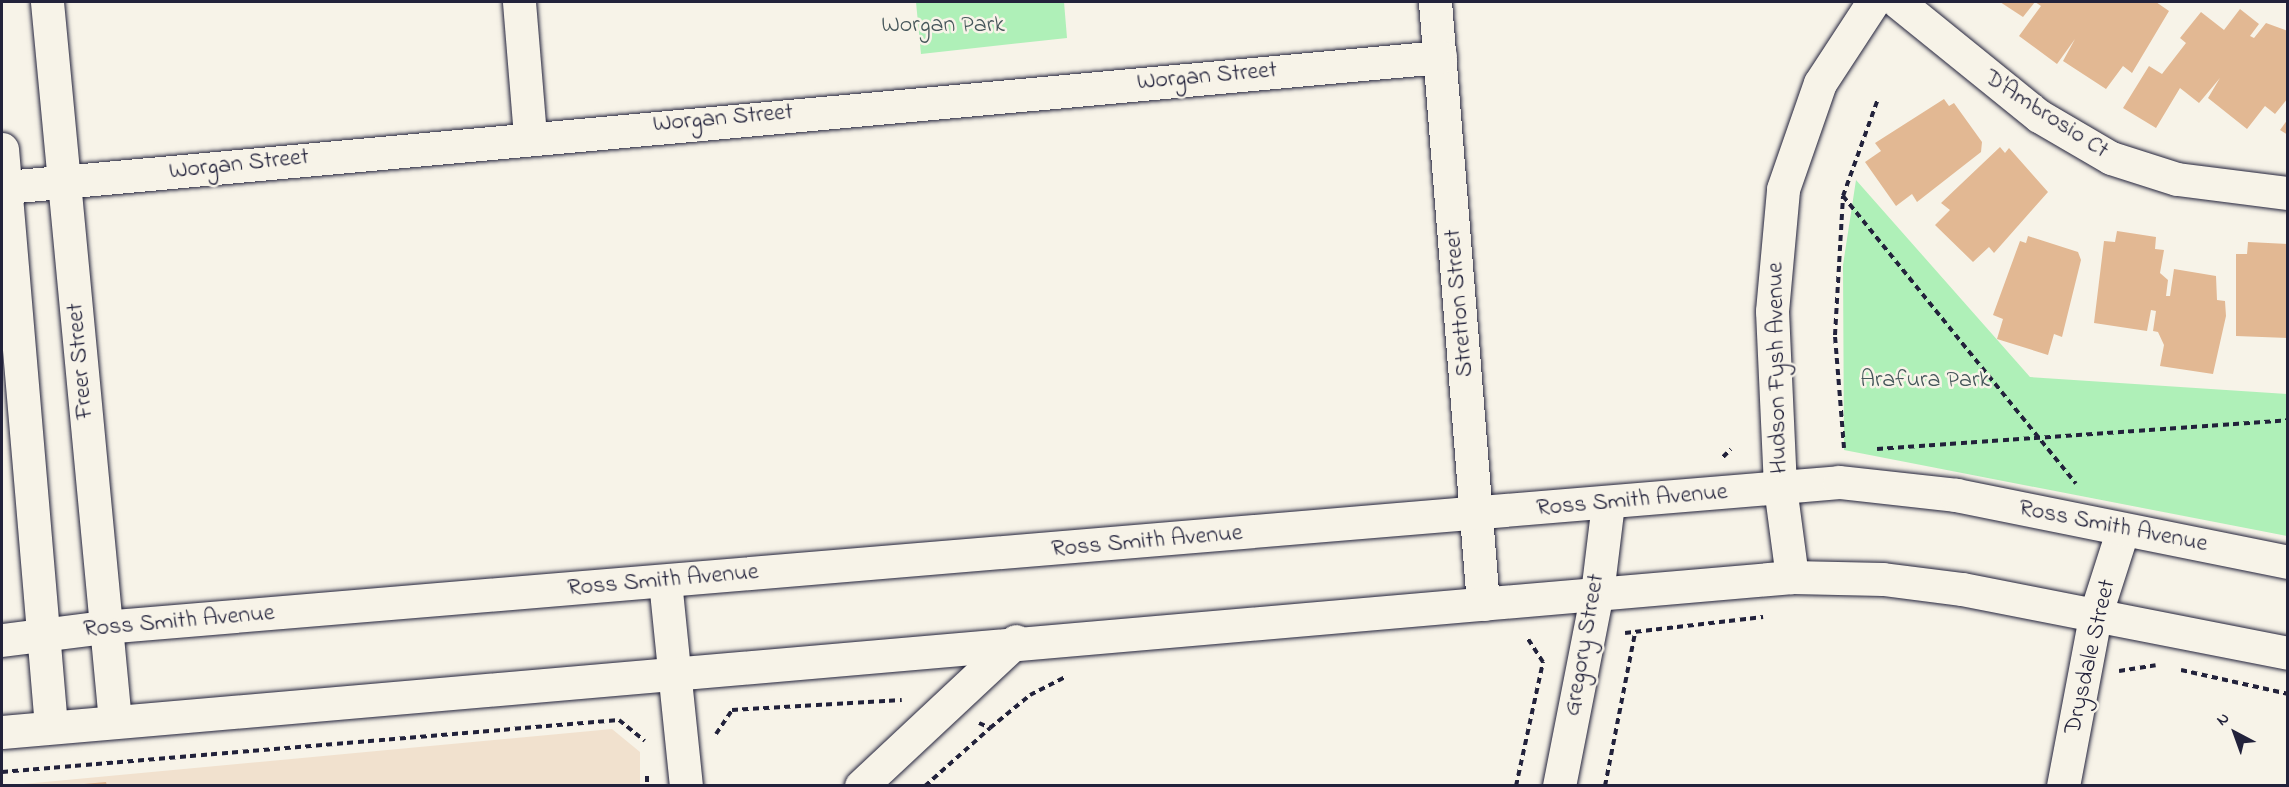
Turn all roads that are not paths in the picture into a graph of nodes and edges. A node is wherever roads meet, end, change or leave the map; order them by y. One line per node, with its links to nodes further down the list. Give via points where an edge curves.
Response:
1 (47, 2): 9 (street, Freer Street)
2 (519, 2): 7 (street)
3 (1435, 2): 6 (street, Stretton Street)
4 (1873, 2): 12 (street, Hudson Fysh Avenue, via 1821,83 1783,189 1772,311)
5 (1898, 2): 11 (street, D'Ambrosio Ct, via 2039,116 2111,158 2177,179)
6 (1440, 57): 7 (street, Worgan Street); 14 (street, Stretton Street)
7 (530, 136): 9 (street, Worgan Street)
8 (2, 149): 10 (street)
9 (66, 182): 10 (street, Worgan Street); 22 (street, Freer Street)
10 (6, 187): 23 (street)
11 (2288, 193)
12 (1780, 487): 13 (street, Ross Smith Avenue); 15 (street, Ross Smith Avenue, via 1839,482 1897,487); 17 (street, Hudson Fysh Avenue)
13 (1608, 504): 14 (street, Ross Smith Avenue); 19 (street, Gregory Street)
14 (1477, 515): 18 (street, Ross Smith Avenue); 20 (street, Stretton Street)
15 (2123, 529): 16 (street, Ross Smith Avenue); 21 (street, Drysdale Street)
16 (2288, 562)
17 (1792, 577): 19 (street); 21 (street, via 1883,579)
18 (665, 581): 22 (street, Ross Smith Avenue); 27 (street)
19 (1597, 593): 20 (street); 33 (street, Gregory Street)
20 (1483, 604): 25 (street)
21 (2095, 616): 26 (street); 34 (street, Drysdale Street)
22 (103, 627): 23 (street, Ross Smith Avenue); 28 (street, Freer Street)
23 (43, 636): 24 (street, Ross Smith Avenue); 29 (street)
24 (2, 640)
25 (1016, 641): 27 (street); 32 (street, via 950,708)
26 (2288, 653)
27 (675, 670): 28 (street); 31 (street)
28 (115, 721): 29 (street)
29 (51, 728): 30 (street)
30 (2, 732)
31 (686, 786)
32 (861, 786)
33 (1559, 786)
34 (2063, 786)

